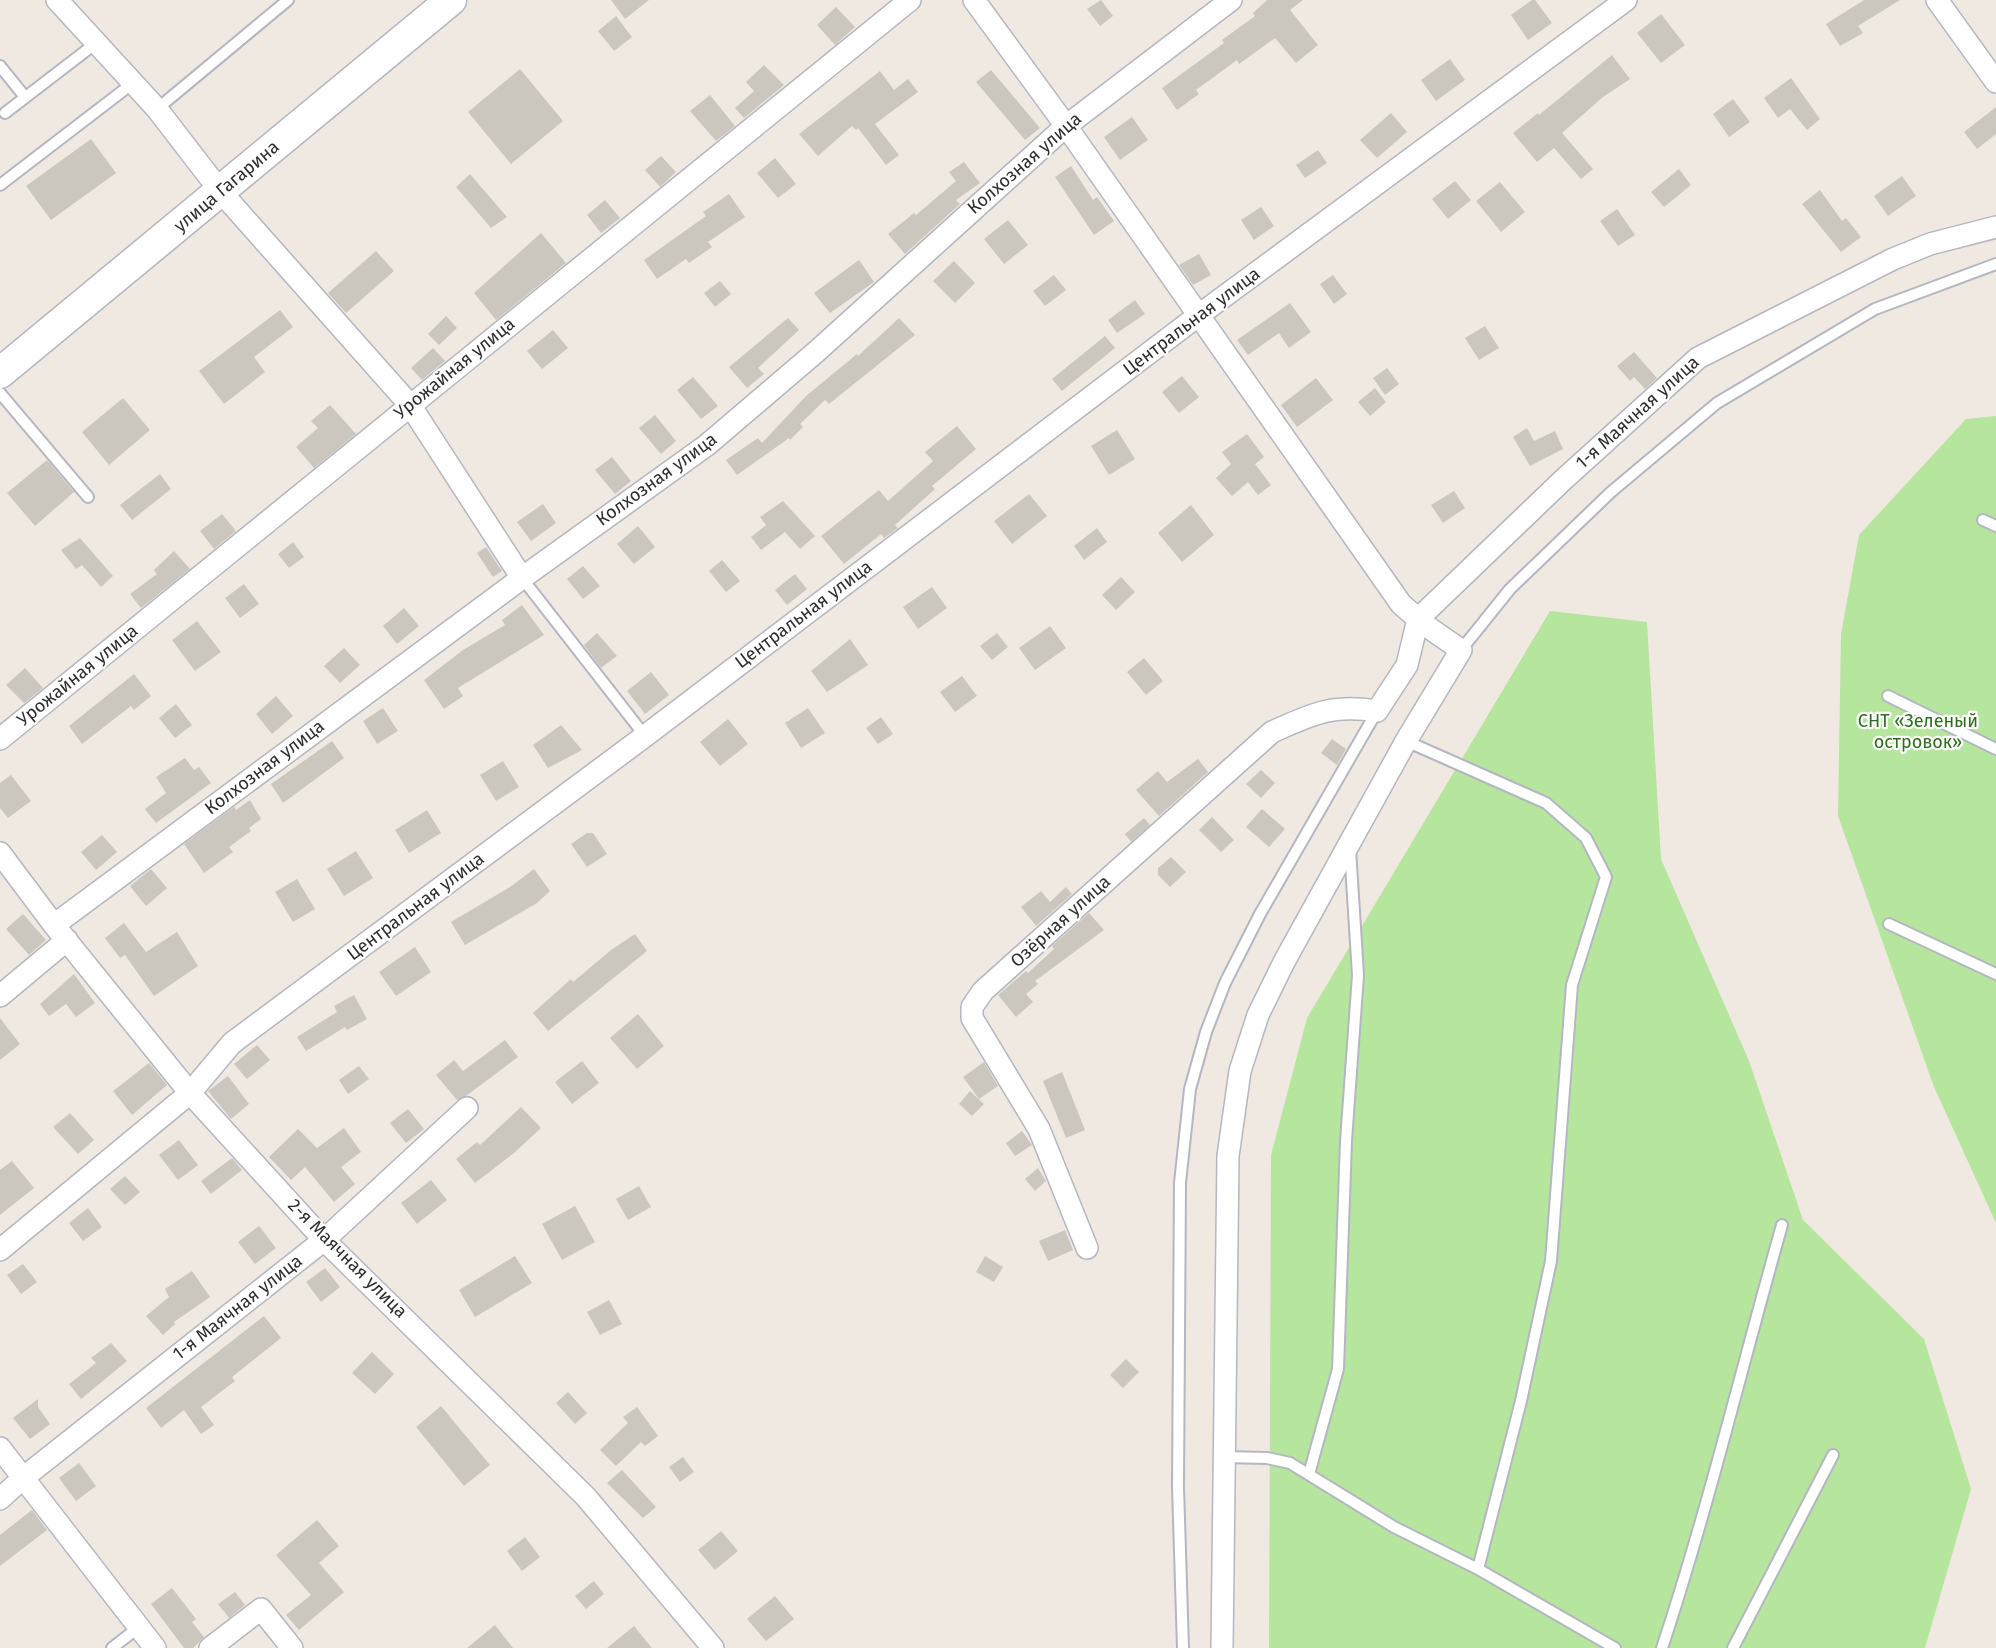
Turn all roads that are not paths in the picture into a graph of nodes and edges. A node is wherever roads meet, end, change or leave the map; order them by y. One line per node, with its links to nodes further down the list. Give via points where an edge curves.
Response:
1 (57, 0): 9 (street)
2 (288, 0): 14 (lane)
3 (451, 0): 18 (main road, улица Гагарина)
4 (910, 0): 24 (street, Урожайная улица)
5 (974, 0): 16 (street)
6 (1231, 0): 16 (street, Колхозная улица)
7 (1626, 0): 21 (street, Центральная улица)
8 (1937, 0): 11 (street)
9 (96, 43): 12 (street); 13 (lane)
10 (0, 66): 13 (lane)
11 (1996, 82)
12 (133, 83): 14 (street); 17 (lane)
13 (25, 97): 15 (lane)
14 (157, 109): 18 (street)
15 (5, 113)
16 (1066, 126): 21 (street); 28 (street, Колхозная улица, via 707,445)
17 (0, 185)
18 (221, 192): 22 (main road, улица Гагарина); 24 (street)
19 (1996, 227): 29 (street, 1-я Маячная улица, via 1930,244 1893,259 1698,357)
20 (1996, 264): 30 (lane, via 1875,309 1717,403 1611,492 1510,589)
21 (1199, 315): 29 (street, via 1401,604); 33 (street, Центральная улица)
22 (0, 373)
23 (0, 393): 25 (lane)
24 (410, 405): 28 (street); 34 (street, Урожайная улица)
25 (88, 497)
26 (1983, 520): 27 (lane)
27 (1996, 526)
28 (522, 578): 33 (lane); 40 (street, Колхозная улица)
29 (1418, 619): 30 (street); 32 (street, via 1407,664)
30 (1461, 650): 35 (street)
31 (1888, 696): 36 (lane)
32 (1377, 711): 47 (street, Озёрная улица, via 1350,707 1320,711 1272,732 983,991 972,1007 972,1018 1039,1129); 63 (lane, via 1260,914 1225,983 1190,1089 1180,1183 1178,1486)
33 (645, 736): 43 (street, Центральная улица, via 232,1043)
34 (0, 739)
35 (1406, 741): 37 (street); 55 (lane, via 1546,803 1586,838 1606,877 1572,985 1551,1261 1521,1401)
36 (1996, 749)
37 (1350, 846): 51 (street, via 1258,1015 1240,1071 1228,1156); 52 (lane, via 1358,975 1346,1141 1338,1369)
38 (0, 853): 40 (street, 2-я Маячная улица)
39 (1889, 924): 41 (lane)
40 (61, 933): 42 (street, Колхозная улица); 43 (street, 2-я Маячная улица)
41 (1996, 974)
42 (0, 996)
43 (190, 1093): 46 (street, 2-я Маячная улица); 48 (street, Центральная улица)
44 (467, 1108): 46 (street, 1-я Маячная улица)
45 (1782, 1225): 66 (lane, via 1721,1441 1695,1550)
46 (324, 1240): 53 (street, 1-я Маячная улица); 62 (street, 2-я Маячная улица, via 586,1497)
47 (1087, 1248)
48 (0, 1250)
49 (0, 1448): 53 (street)
50 (1833, 1455): 67 (lane)
51 (1224, 1457): 52 (lane, via 1267,1458 1290,1463); 64 (street)
52 (1309, 1474): 55 (lane, via 1394,1527)
53 (23, 1478): 54 (street, 1-я Маячная улица); 56 (street)
54 (0, 1499)
55 (1478, 1569): 65 (lane)
56 (139, 1627): 57 (lane); 59 (street)
57 (124, 1644): 58 (lane)
58 (112, 1648)
59 (155, 1648)
60 (210, 1648): 61 (street, via 261,1609)
61 (292, 1648)
62 (713, 1648)
63 (1183, 1648)
64 (1222, 1648)
65 (1615, 1648)
66 (1662, 1648)
67 (1733, 1648)

